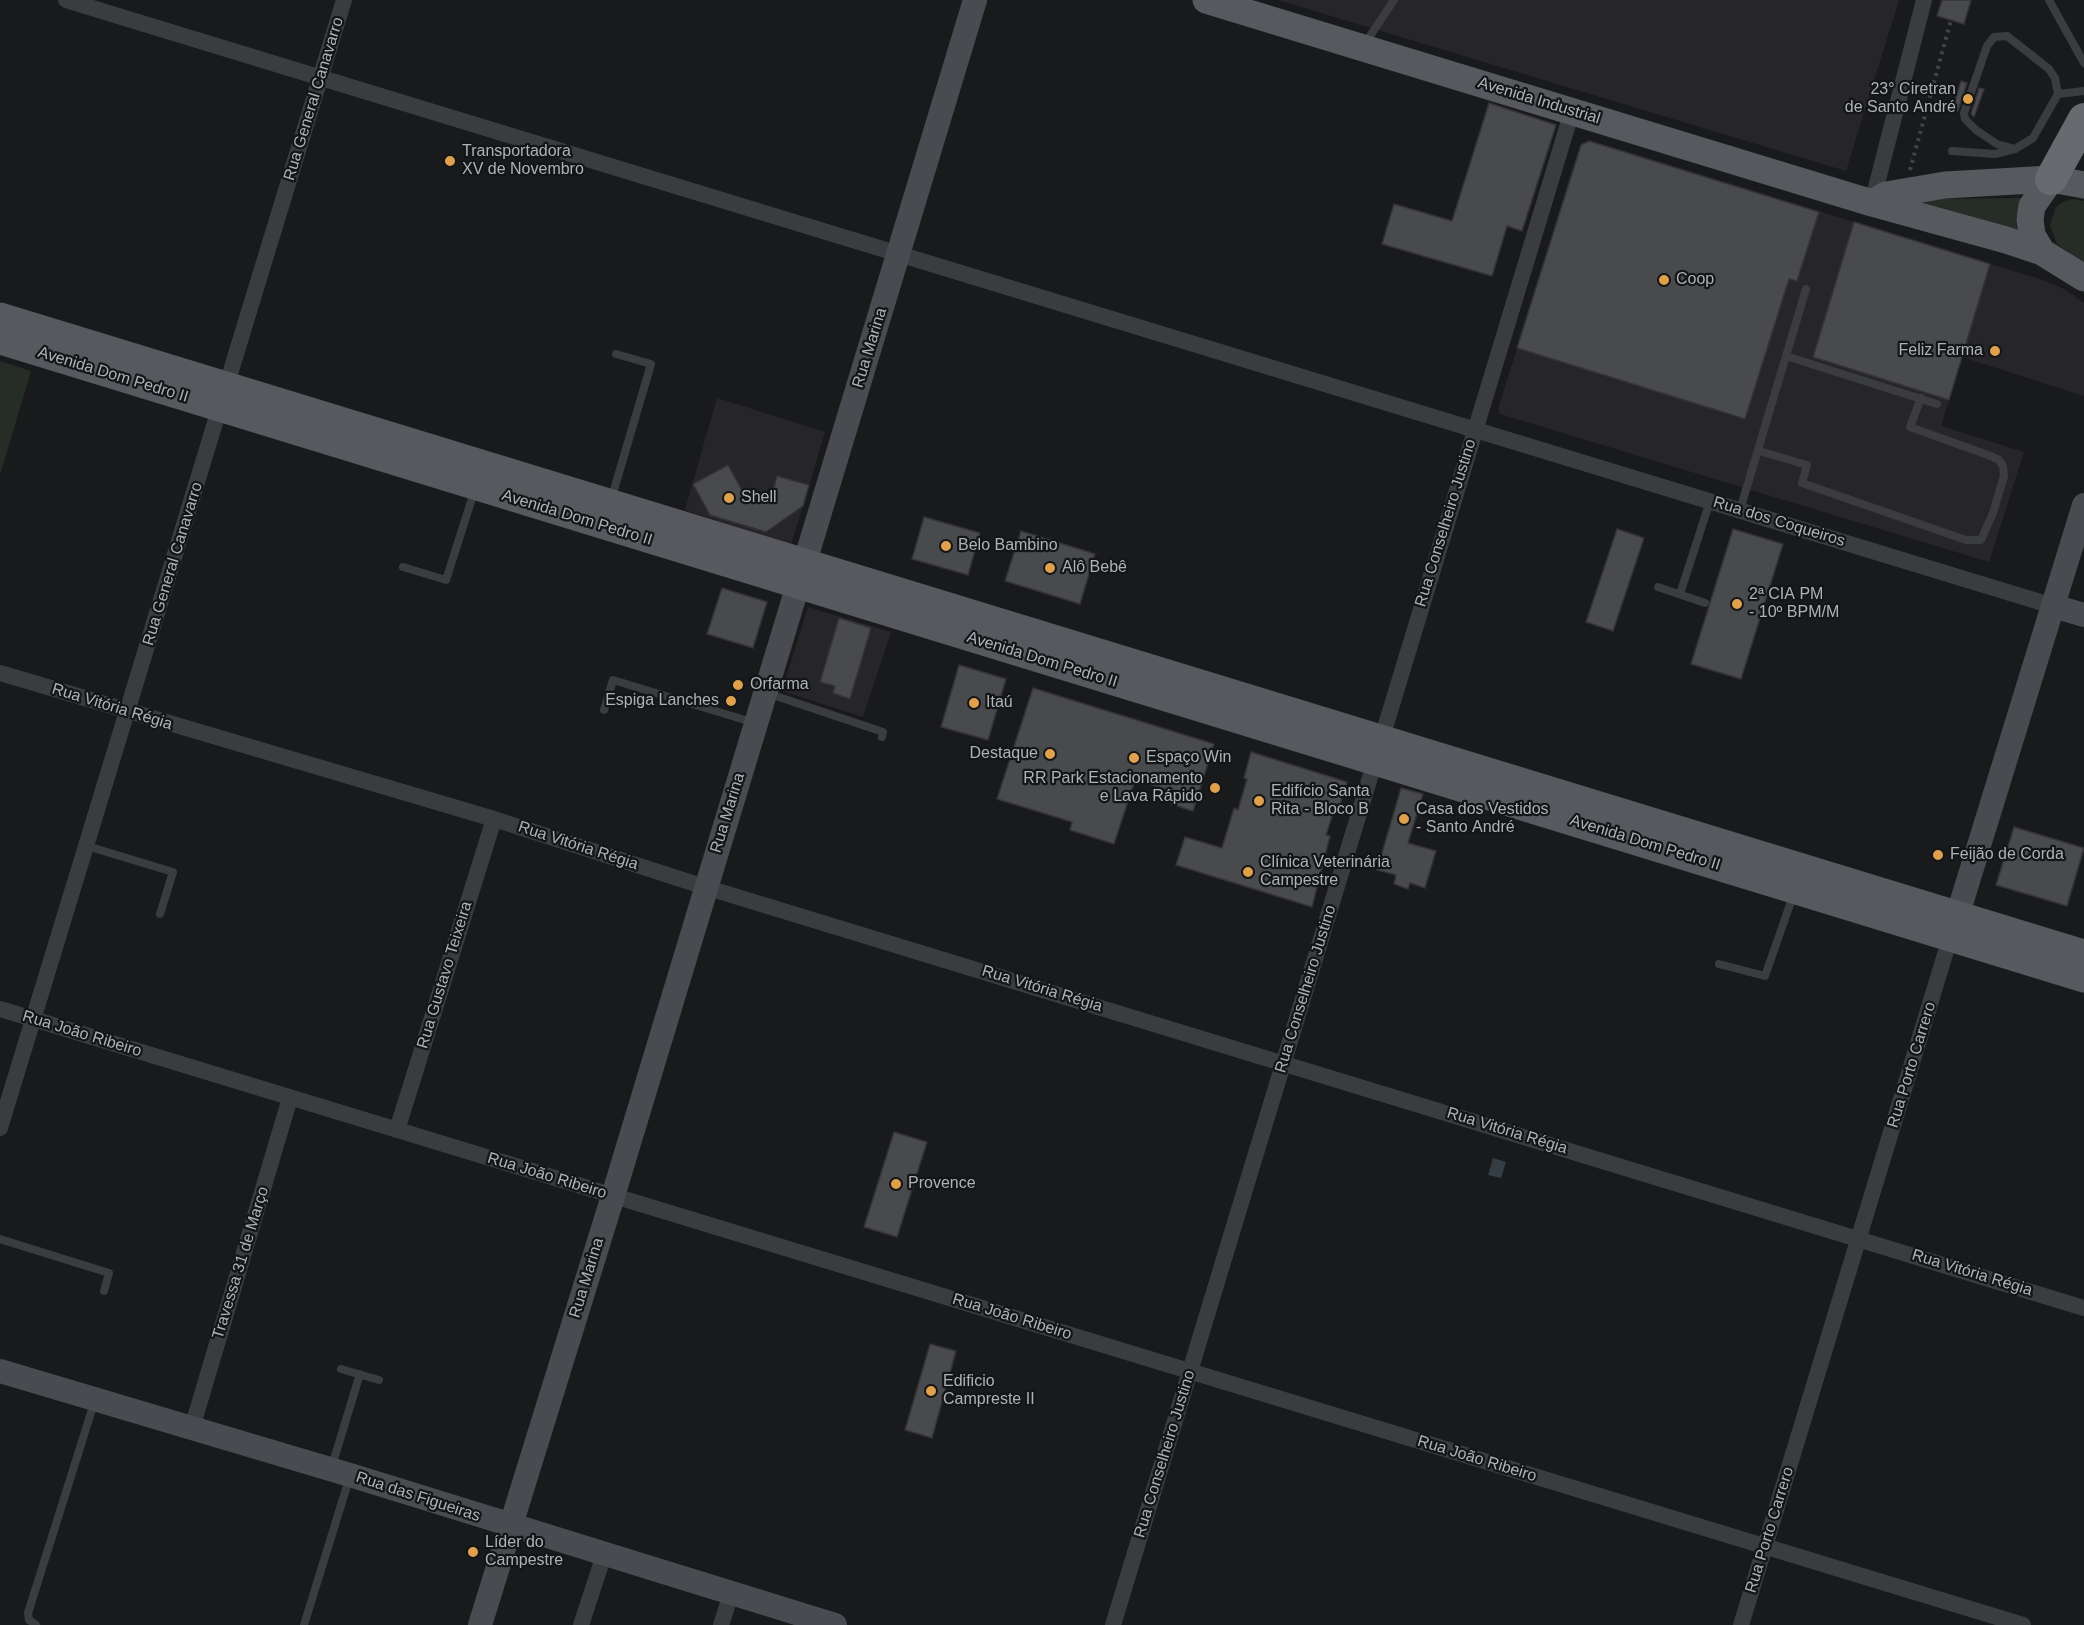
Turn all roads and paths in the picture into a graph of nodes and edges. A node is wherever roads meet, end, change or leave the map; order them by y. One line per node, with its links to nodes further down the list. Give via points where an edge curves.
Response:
1 (66, 0): 11 (street, Rua dos Coqueiros)
2 (344, 0): 11 (street, Rua General Canavarro)
3 (975, 0): 23 (street, Rua Marina)
4 (1206, 0): 9 (main road, Avenida Industrial)
5 (1394, 0): 9 (lane)
6 (1924, 0): 21 (street)
7 (2049, 0): 10 (lane)
8 (1951, 20): 18 (path)
9 (1362, 47): 14 (main road, Avenida Industrial)
10 (2084, 63)
11 (321, 78): 23 (street, Rua dos Coqueiros); 30 (street, Rua General Canavarro)
12 (2084, 91): 13 (lane)
13 (2058, 94): 16 (lane, via 2033,138); 16 (lane, via 2055,78 2034,55 2007,36 1990,42 1965,119 1997,144)
14 (1572, 111): 21 (main road, Avenida Industrial); 33 (street, Rua Conselheiro Justino)
15 (2084, 119): 19 (highway)
16 (2015, 149): 17 (lane, via 1995,154)
17 (1952, 151)
18 (1913, 158)
19 (2051, 179): 20 (main road); 21 (main road, via 1945,185 1886,195); 22 (main road, via 2032,207 2030,220 2032,235)
20 (2084, 185)
21 (1872, 203): 22 (main road, Avenida Industrial)
22 (2042, 252): 24 (main road, Avenida Industrial)
23 (898, 253): 33 (street, Rua dos Coqueiros); 41 (street, Rua Marina)
24 (2084, 278)
25 (1806, 289): 29 (lane)
26 (0, 316): 30 (main road, Avenida Dom Pedro II)
27 (0, 341): 30 (main road, Avenida Dom Pedro II)
28 (616, 354): 37 (lane, via 651,364)
29 (1786, 356): 31 (lane); 34 (lane)
30 (224, 396): 35 (main road, Avenida Dom Pedro II); 37 (main road, Avenida Dom Pedro II); 50 (street, Rua General Canavarro)
31 (1921, 398): 32 (lane); 34 (lane, via 1910,427 1988,455 2003,466 2004,476 1993,513 1981,540 1966,540 1802,483 1806,465)
32 (1937, 404)
33 (1475, 428): 36 (street, Rua dos Coqueiros); 53 (street, Rua Conselheiro Justino)
34 (1758, 451): 39 (lane)
35 (476, 487): 40 (lane, via 446,580); 41 (main road, Avenida Dom Pedro II)
36 (1710, 501): 39 (street, Rua dos Coqueiros); 43 (lane)
37 (610, 504): 41 (main road, Avenida Dom Pedro II)
38 (2084, 505): 45 (street, Rua Porto Carrero)
39 (1740, 510): 45 (street, Rua dos Coqueiros)
40 (403, 567)
41 (800, 575): 48 (street, Rua Marina); 53 (main road, Avenida Dom Pedro II)
42 (1658, 587): 43 (lane)
43 (1680, 594): 44 (lane)
44 (1706, 603)
45 (2053, 606): 46 (street, Rua dos Coqueiros); 59 (street, Rua Porto Carrero)
46 (2084, 615)
47 (0, 673): 50 (street, Rua Vitória Régia)
48 (764, 692): 51 (street, Rua Marina); 52 (lane, via 884,732)
49 (604, 710): 51 (lane, via 613,680)
50 (128, 711): 54 (street, Rua Vitória Régia); 55 (street, Rua General Canavarro)
51 (755, 723): 56 (street, Rua Marina)
52 (882, 737)
53 (1379, 749): 57 (main road, Avenida Dom Pedro II); 59 (main road, Avenida Dom Pedro II); 65 (street, Rua Conselheiro Justino)
54 (494, 819): 56 (street, Rua Vitória Régia); 68 (street, Rua Gustavo Teixeira)
55 (87, 846): 58 (lane, via 173,872); 64 (street, Rua General Canavarro)
56 (705, 887): 65 (street, Rua Vitória Régia); 69 (street, Rua Marina)
57 (1795, 890): 59 (main road, Avenida Dom Pedro II); 61 (lane, via 1765,976)
58 (160, 914)
59 (1954, 926): 60 (main road, Avenida Dom Pedro II); 62 (main road, Avenida Dom Pedro II); 70 (street, Rua Porto Carrero)
60 (2084, 953)
61 (1719, 964)
62 (2084, 979)
63 (0, 1009): 64 (street, Rua João Ribeiro)
64 (33, 1019): 66 (street, Rua João Ribeiro); 67 (street, Rua General Canavarro)
65 (1284, 1063): 70 (street, Rua Vitória Régia); 76 (street, Rua Conselheiro Justino)
66 (290, 1098): 68 (street, Rua João Ribeiro); 80 (street, Travessa 31 de Março)
67 (0, 1128)
68 (397, 1130): 69 (street, Rua João Ribeiro)
69 (613, 1196): 76 (street, Rua João Ribeiro); 82 (street, Rua Marina)
70 (1859, 1238): 73 (street, Rua Vitória Régia); 83 (street, Rua Porto Carrero)
71 (0, 1239): 72 (lane, via 109,1273)
72 (104, 1290)
73 (2084, 1308)
74 (342, 1369): 77 (lane)
75 (0, 1371): 79 (street, Rua das Figueiras)
76 (1190, 1371): 83 (street, Rua João Ribeiro); 92 (street, Rua Conselheiro Justino)
77 (360, 1374): 78 (lane); 81 (lane)
78 (379, 1380)
79 (95, 1399): 80 (street, Rua das Figueiras); 86 (lane, via 28,1613 29,1620)
80 (192, 1428): 81 (street, Rua das Figueiras)
81 (341, 1472): 82 (street, Rua das Figueiras); 87 (lane)
82 (509, 1526): 84 (street, Rua das Figueiras); 88 (street, Rua Marina)
83 (1765, 1546): 93 (street, Rua Porto Carrero); 94 (street, Rua João Ribeiro)
84 (604, 1555): 85 (street, Rua das Figueiras); 89 (street)
85 (731, 1594): 90 (street); 91 (street, Rua das Figueiras)
86 (36, 1625)
87 (304, 1625)
88 (480, 1625)
89 (581, 1625)
90 (722, 1625)
91 (835, 1625)
92 (1113, 1625)
93 (1741, 1625)
94 (2023, 1625)

